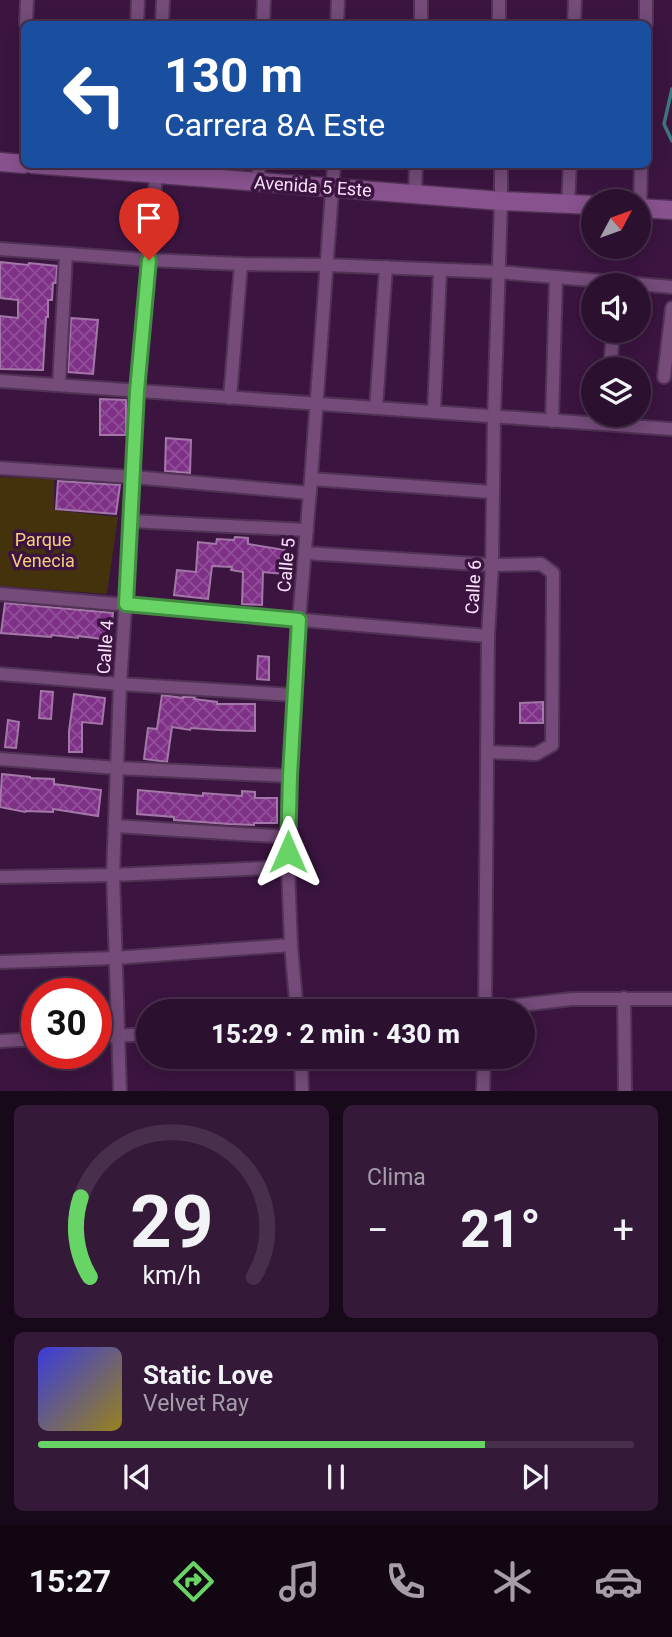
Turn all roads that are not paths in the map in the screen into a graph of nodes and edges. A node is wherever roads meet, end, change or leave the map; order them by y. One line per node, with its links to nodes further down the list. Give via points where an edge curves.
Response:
1 (27, 0): 10 (street)
2 (138, 0): 11 (street)
3 (163, 0): 12 (street)
4 (264, 0): 13 (street)
5 (338, 0): 14 (street)
6 (421, 0): 15 (street)
7 (499, 0): 16 (street)
8 (575, 0): 17 (street)
9 (646, 0): 18 (street)
10 (26, 21)
11 (137, 21)
12 (162, 21)
13 (263, 21)
14 (337, 21)
15 (421, 21)
16 (499, 21)
17 (574, 21)
18 (646, 21)
19 (0, 162): 20 (main road)
20 (21, 164)
21 (131, 168): 27 (main road, Avenida 5 Este)
22 (334, 168): 29 (street, Calle 5)
23 (416, 168): 31 (street)
24 (501, 168): 32 (street, Calle 6)
25 (570, 168): 33 (street)
26 (641, 168): 30 (street)
27 (157, 170): 28 (main road, Avenida 5 Este); 39 (street, Calle 4)
28 (258, 173): 29 (main road, Avenida 5 Este)
29 (334, 187): 31 (main road, Avenida 5 Este); 41 (street, Calle 5)
30 (640, 189)
31 (415, 193): 32 (main road, Avenida 5 Este)
32 (501, 201): 33 (main road, Avenida 5 Este); 44 (street, Calle 6)
33 (568, 204): 34 (main road, Avenida 5 Este)
34 (581, 205)
35 (651, 209): 36 (main road)
36 (672, 210)
37 (0, 249): 38 (street)
38 (66, 254): 39 (street); 52 (street)
39 (149, 260): 40 (street); 53 (street, Calle 4)
40 (241, 264): 41 (street); 54 (street)
41 (327, 265): 42 (street); 55 (street, Calle 5)
42 (386, 267): 43 (street); 56 (street)
43 (440, 270): 44 (street); 57 (street)
44 (498, 272): 45 (street); 58 (street, Calle 6)
45 (556, 277): 46 (street); 59 (street)
46 (581, 280)
47 (651, 286): 48 (street)
48 (672, 288)
49 (672, 308): 50 (street)
50 (664, 377)
51 (0, 381): 52 (street)
52 (60, 385): 53 (street)
53 (137, 391): 54 (street); 62 (street, Calle 4)
54 (230, 398): 55 (street)
55 (316, 404): 56 (street); 63 (street, Calle 5)
56 (376, 408): 57 (street)
57 (434, 412): 58 (street)
58 (494, 416): 59 (street); 64 (street, Calle 6)
59 (552, 421): 60 (street)
60 (672, 429)
61 (0, 468): 62 (street)
62 (133, 477): 65 (street); 66 (street, Calle 4)
63 (311, 479): 64 (street); 65 (street, Calle 5)
64 (492, 492): 69 (street, Calle 6)
65 (310, 493): 67 (street, Calle 5)
66 (131, 521): 67 (street); 71 (street, Calle 4)
67 (307, 530): 68 (street, Calle 5)
68 (305, 553): 69 (street); 72 (street, Calle 5)
69 (492, 565): 73 (street, Calle 6); 77 (street, via 541,564 553,573 552,745 536,754)
70 (0, 594): 71 (street)
71 (126, 604): 72 (street); 75 (street, Calle 4)
72 (299, 620): 73 (street); 76 (street, Calle 5)
73 (488, 636): 77 (street, Calle 6)
74 (0, 674): 75 (street)
75 (120, 684): 76 (street); 79 (street, Calle 4)
76 (294, 695): 80 (street, Calle 5)
77 (488, 752): 90 (street, Calle 6)
78 (0, 759): 79 (street)
79 (117, 768): 80 (street); 81 (street, Calle 4)
80 (290, 776): 82 (street, Calle 5)
81 (115, 826): 82 (street); 84 (street, Calle 4)
82 (288, 836): 83 (street, Calle 5)
83 (288, 867): 84 (street); 86 (street, Calle 5)
84 (113, 875): 85 (street); 87 (street, Calle 4)
85 (0, 877)
86 (291, 945): 87 (street); 89 (street, Calle 5)
87 (115, 957): 88 (street); 96 (street, Calle 4)
88 (0, 962)
89 (296, 999)
90 (485, 999)
91 (624, 999): 92 (street); 93 (street); 104 (street)
92 (672, 999)
93 (535, 1004)
94 (136, 1035): 96 (street)
95 (112, 1036): 96 (street)
96 (117, 1036): 101 (street, Calle 4)
97 (21, 1040): 98 (street)
98 (0, 1041)
99 (301, 1069): 102 (street)
100 (484, 1069): 103 (street)
101 (120, 1091)
102 (302, 1091)
103 (483, 1091)
104 (625, 1091)

